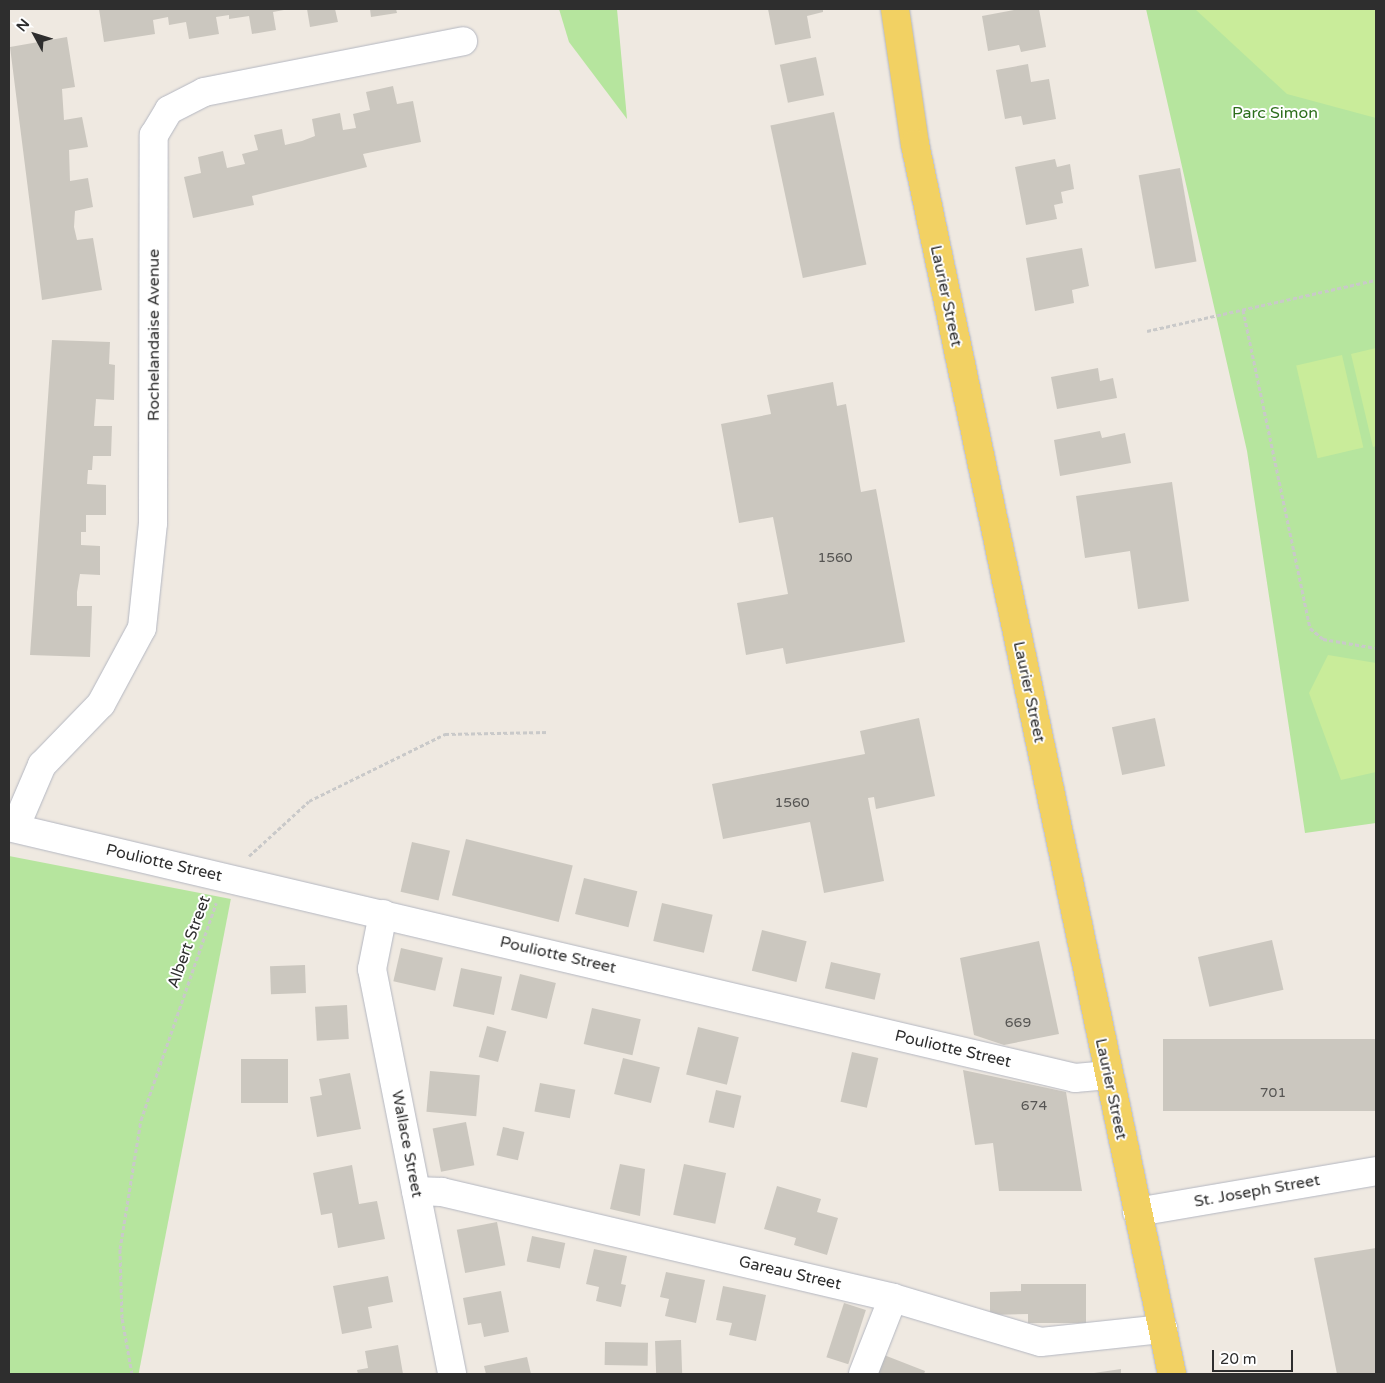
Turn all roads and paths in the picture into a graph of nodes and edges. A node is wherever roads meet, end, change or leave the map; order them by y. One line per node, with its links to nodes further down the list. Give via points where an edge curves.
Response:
1 (895, 9): 11 (main road, Laurier Street, via 914,144)
2 (463, 40): 8 (street, Rochelandaise Avenue, via 204,92 169,110 154,135 153,523 142,628 101,704 42,766)
3 (1376, 280): 4 (path)
4 (1243, 310): 5 (path); 6 (path, via 1310,628 1323,639)
5 (1147, 331)
6 (1376, 648)
7 (548, 732): 9 (path, Albert Street, via 445,734 309,801)
8 (12, 828): 9 (street, Pouliotte Street)
9 (226, 877): 10 (street, Pouliotte Street); 17 (path, Albert Street, via 140,1120 120,1248 122,1318)
10 (383, 914): 11 (street, Pouliotte Street, via 1075,1078); 13 (street, Wallace Street, via 372,968)
11 (1108, 1075): 14 (main road, Laurier Street)
12 (1376, 1171): 14 (street, St. Joseph Street)
13 (416, 1190): 15 (street, Gareau Street, via 442,1192); 18 (street, Wallace Street)
14 (1137, 1212): 16 (main road, Laurier Street)
15 (893, 1298): 16 (street, Gareau Street, via 1041,1342); 19 (street)
16 (1163, 1329): 20 (main road, Laurier Street)
17 (132, 1374)
18 (452, 1374)
19 (863, 1374)
20 (1172, 1374)

